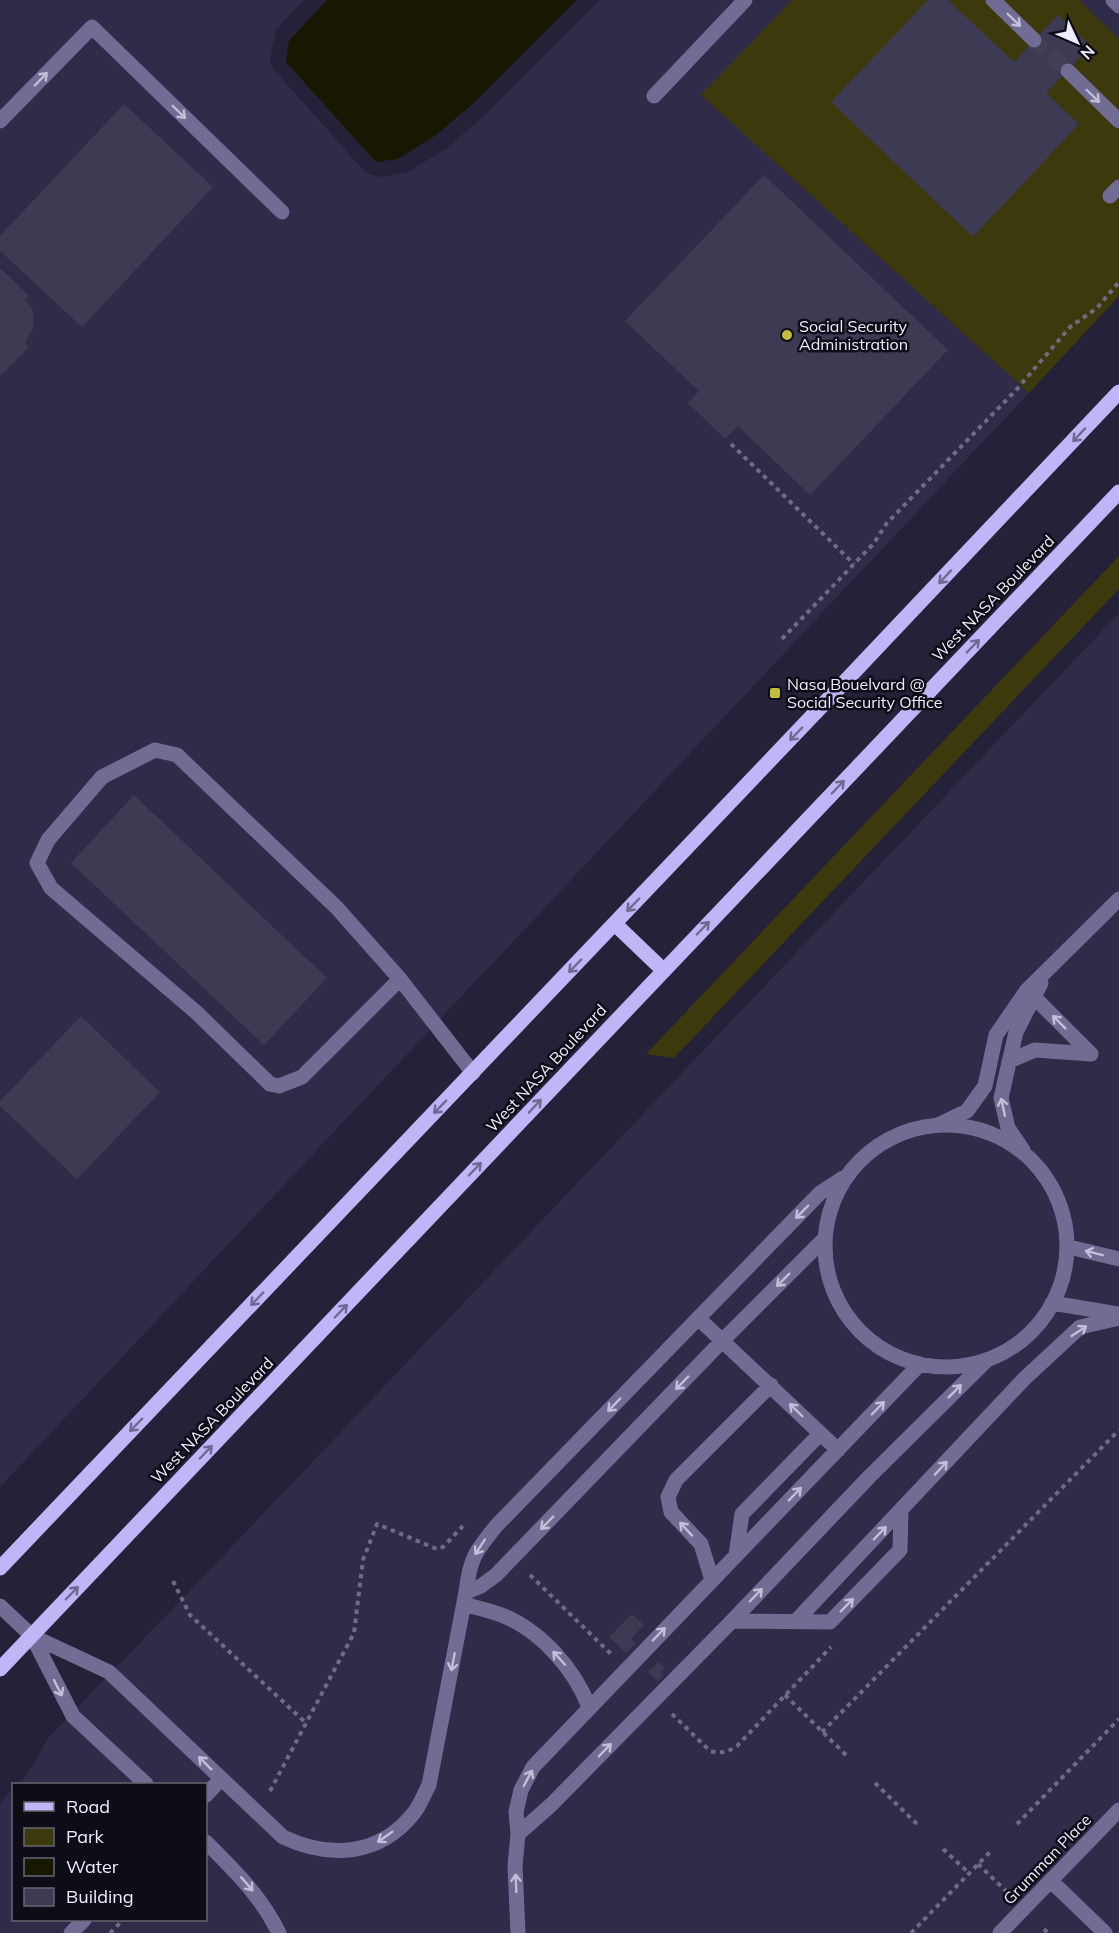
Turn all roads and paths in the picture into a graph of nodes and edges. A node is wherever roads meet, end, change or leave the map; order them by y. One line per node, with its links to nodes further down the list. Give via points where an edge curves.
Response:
1 (745, 0): 7 (street)
2 (993, 0): 5 (street, one-way to 5)
3 (1113, 0): 4 (street)
4 (1119, 6)
5 (1034, 40)
6 (1068, 71): 9 (street, one-way to 9)
7 (654, 96)
8 (0, 121): 10 (street, one-way to 10, via 92,27)
9 (1119, 121)
10 (282, 212)
11 (1119, 282): 15 (path, via 1097,308 1070,327 1017,389 887,523)
12 (1119, 393): 18 (main road, one-way to 18)
13 (730, 444): 15 (path)
14 (1119, 492): 19 (main road, West NASA Boulevard, one-way to 14)
15 (854, 564): 16 (path)
16 (782, 639)
17 (1119, 899): 21 (street, via 1047,970)
18 (615, 924): 19 (main road); 23 (main road, one-way to 23)
19 (663, 970): 51 (main road, West NASA Boulevard, one-way to 19)
20 (400, 979): 20 (street, via 337,908 177,755 155,750 102,777 48,840 37,864 51,888 197,1013 270,1084 279,1086 302,1077); 23 (street)
21 (1030, 994): 22 (street); 22 (street, one-way to 21, via 1035,1050 1091,1054); 24 (street, via 996,1035 985,1086 968,1111)
22 (1009, 1061): 25 (street, one-way to 22, via 1008,1128 1001,1098)
23 (473, 1073): 43 (main road, one-way to 43)
24 (938, 1125): 25 (street, via 970,1127 1002,1139); 26 (street, via 887,1140 866,1155)
25 (1029, 1158): 28 (street, via 1047,1180 1068,1225)
26 (848, 1176): 27 (street, via 828,1216); 32 (street, one-way to 32, via 820,1193)
27 (825, 1238): 33 (street, one-way to 33); 35 (street, via 827,1272 839,1305 860,1332 888,1353)
28 (1069, 1247): 29 (street, one-way to 28); 30 (street)
29 (1119, 1259)
30 (1052, 1303): 31 (street); 34 (street, via 1035,1327 1013,1346)
31 (1119, 1316): 40 (street, one-way to 31, via 1024,1379 1080,1327)
32 (698, 1318): 33 (street); 47 (street, one-way to 47, via 480,1545 469,1566)
33 (723, 1340): 36 (street); 47 (street, one-way to 47, via 496,1575)
34 (987, 1360): 35 (street, via 943,1367); 49 (street, one-way to 34)
35 (920, 1364): 39 (street, one-way to 35)
36 (771, 1385): 38 (street, one-way to 36); 45 (street, one-way to 36, via 701,1544 671,1512 668,1497 676,1480)
37 (1119, 1430): 60 (path)
38 (820, 1434): 39 (street); 42 (street, via 742,1514)
39 (838, 1450): 42 (street, one-way to 39)
40 (901, 1511): 50 (street, one-way to 40); 50 (street, one-way to 40, via 830,1622 900,1550)
41 (468, 1524): 59 (path, via 437,1549 377,1524 363,1560 354,1633)
42 (736, 1555): 45 (street)
43 (0, 1568)
44 (528, 1574): 53 (path)
45 (712, 1580): 57 (street, one-way to 45)
46 (173, 1581): 59 (path, via 190,1615)
47 (465, 1598): 57 (street, one-way to 47, via 572,1672 552,1650 505,1616); 62 (street, one-way to 62, via 429,1785 414,1813 382,1841 351,1851 303,1847 283,1837)
48 (0, 1606): 51 (street)
49 (732, 1621): 50 (street); 70 (street, one-way to 49)
50 (796, 1621)
51 (32, 1636): 54 (main road, West NASA Boulevard); 62 (street, one-way to 51, via 110,1672); 63 (street, one-way to 63, via 73,1716)
52 (833, 1645): 55 (path)
53 (618, 1661)
54 (0, 1669)
55 (785, 1695): 56 (path, via 737,1746 723,1753 710,1751); 60 (path)
56 (664, 1706)
57 (589, 1707): 70 (street, one-way to 57, via 516,1812 521,1790 533,1767)
58 (1119, 1719): 68 (path)
59 (306, 1723): 66 (path)
60 (822, 1732): 61 (path)
61 (847, 1756)
62 (221, 1779): 65 (street)
63 (144, 1783)
64 (875, 1783): 69 (path)
65 (207, 1794)
66 (266, 1799)
67 (1119, 1810): 76 (street, Grumman Place)
68 (1017, 1824)
69 (918, 1825)
70 (518, 1834): 83 (street, one-way to 70)
71 (207, 1843): 82 (street, one-way to 82, via 247,1883)
72 (943, 1849): 75 (path)
73 (992, 1850): 74 (path)
74 (978, 1864): 75 (path); 77 (path)
75 (969, 1874): 84 (path)
76 (1051, 1881): 85 (street, Grumman Place); 86 (street)
77 (1006, 1891)
78 (83, 1921): 80 (street)
79 (122, 1921): 81 (path)
80 (71, 1933)
81 (110, 1933)
82 (279, 1933)
83 (518, 1933)
84 (912, 1933)
85 (1000, 1933)
86 (1105, 1933)

